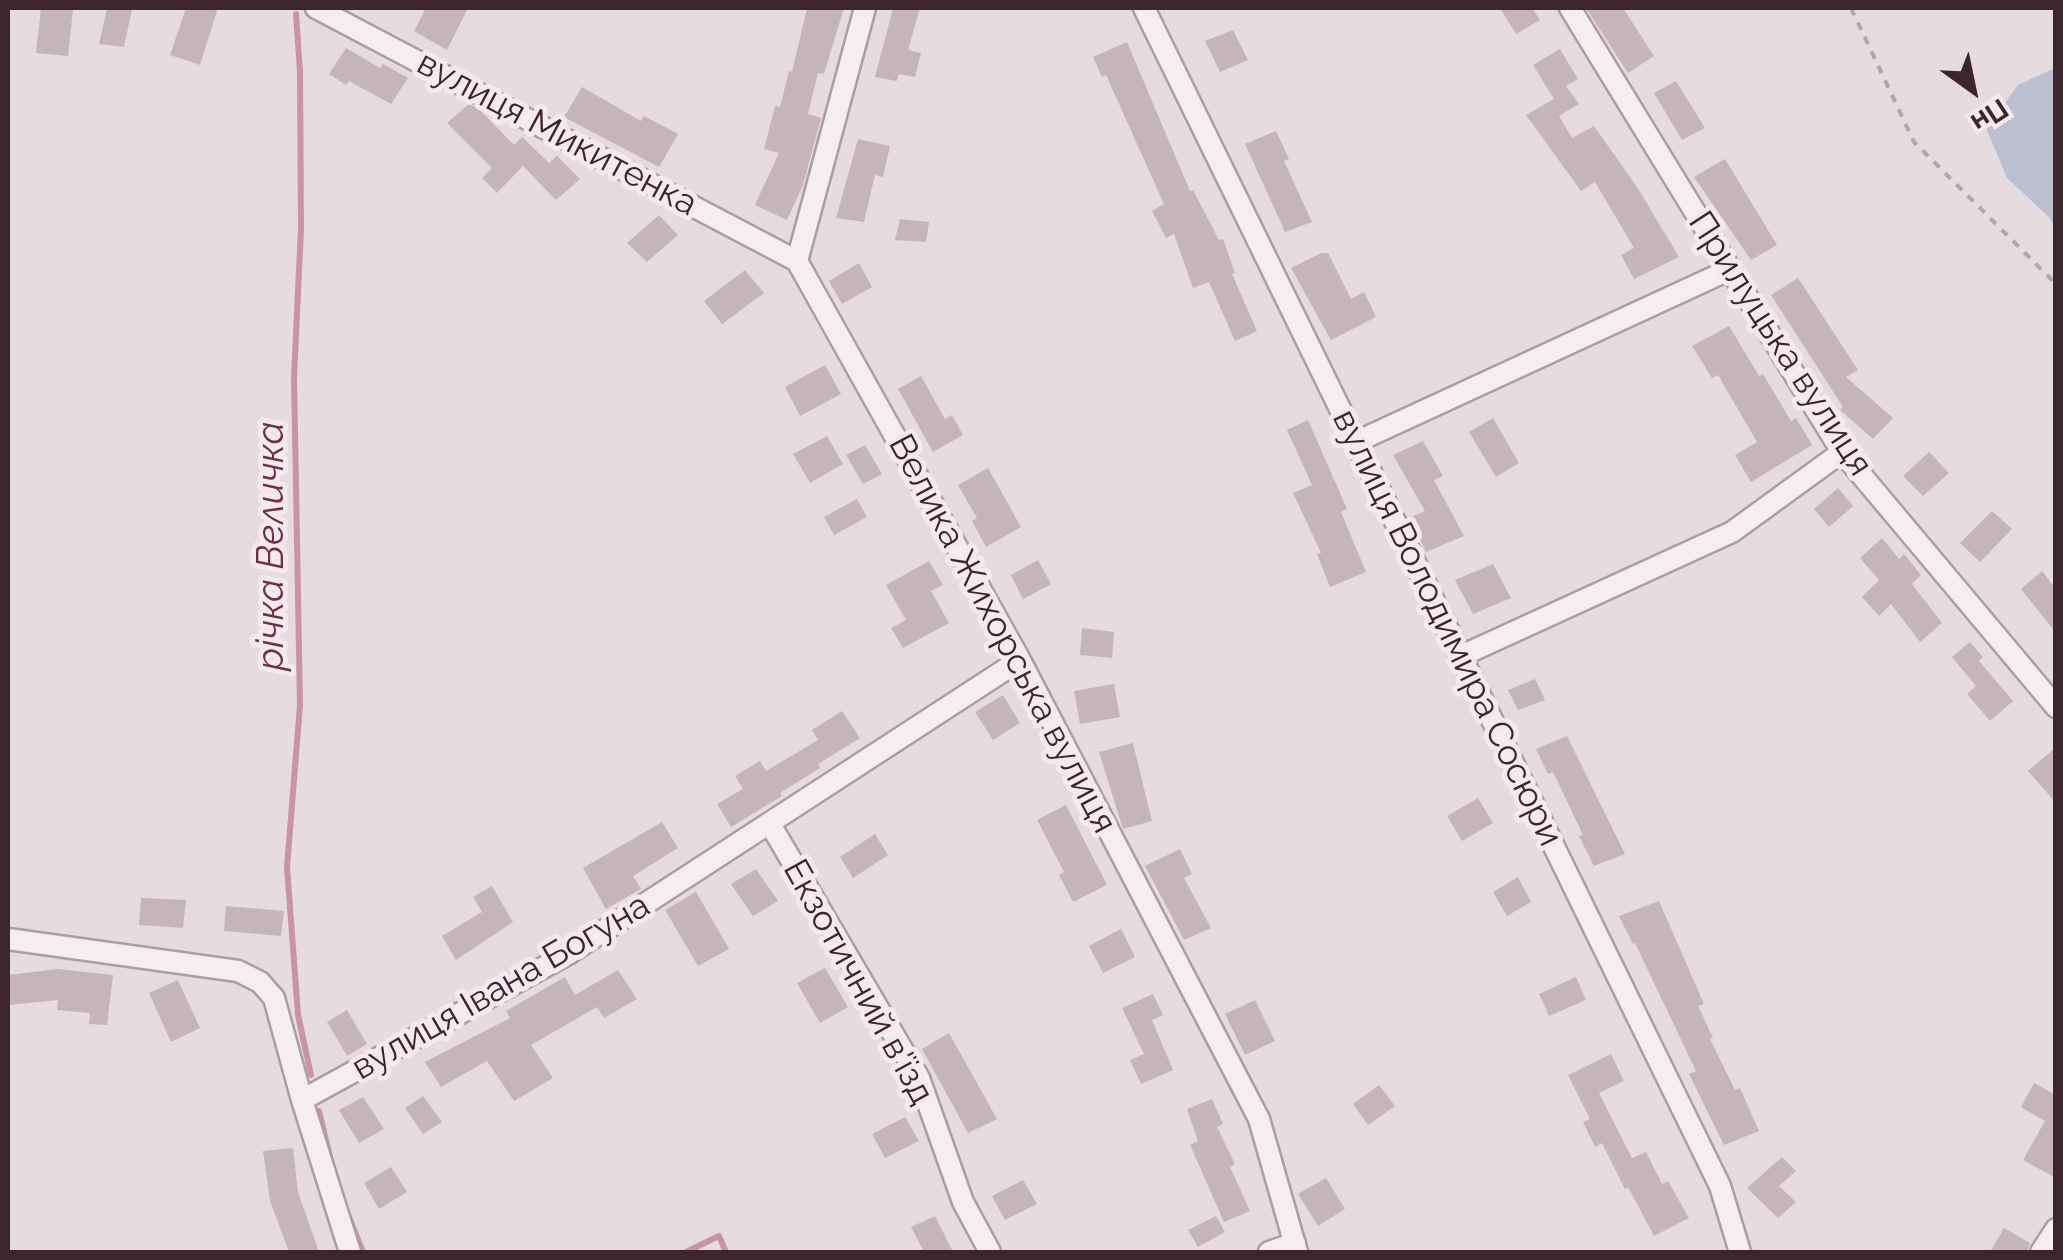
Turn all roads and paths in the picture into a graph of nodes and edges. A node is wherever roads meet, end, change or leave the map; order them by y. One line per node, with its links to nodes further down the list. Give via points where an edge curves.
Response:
1 (316, 8): 6 (street, вулиця Микитенка)
2 (865, 8): 6 (street)
3 (1144, 8): 9 (street, вулиця Володимира Сосюри)
4 (1570, 8): 7 (street, Прилуцька вулиця)
5 (1851, 8): 8 (path, via 1914,142)
6 (798, 261): 12 (street, Велика Жихорська вулиця)
7 (1731, 269): 9 (street); 10 (street, Прилуцька вулиця)
8 (2056, 284)
9 (1356, 442): 11 (street, вулиця Володимира Сосюри)
10 (1842, 452): 11 (street, via 1732,532); 13 (street, Прилуцька вулиця)
11 (1461, 656): 22 (street, вулиця Володимира Сосюри, via 1720,1186)
12 (1020, 660): 14 (street, вулиця Івана Богуна); 18 (street, Велика Жихорська вулиця, via 1260,1119)
13 (2056, 707)
14 (770, 824): 16 (street, вулиця Івана Богуна, via 568,954); 20 (street, Екзотичний в'їзд, via 919,1078 962,1202)
15 (8, 939): 16 (street, via 238,971 260,982 274,998)
16 (302, 1100): 19 (street)
17 (2056, 1229): 23 (street)
18 (1296, 1248): 21 (street)
19 (350, 1252)
20 (990, 1252)
21 (1269, 1252)
22 (1740, 1252)
23 (2041, 1252)

